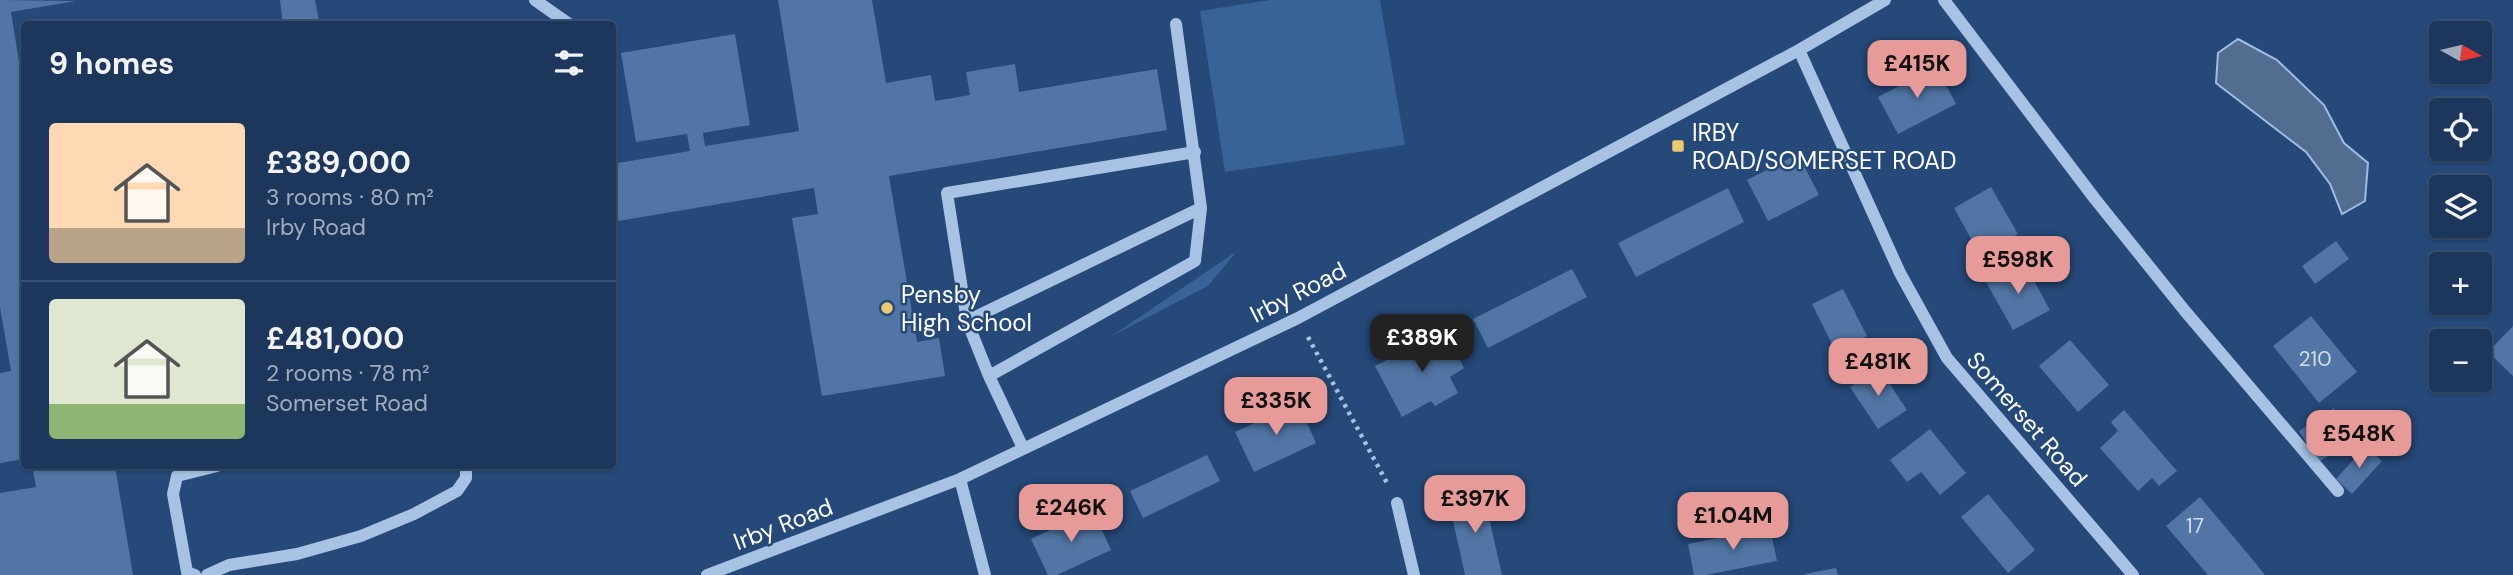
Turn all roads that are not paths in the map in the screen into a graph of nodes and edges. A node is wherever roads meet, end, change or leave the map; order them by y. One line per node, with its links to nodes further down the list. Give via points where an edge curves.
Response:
1 (535, 0): 4 (street)
2 (1885, 0): 6 (street, Irby Road)
3 (1944, 0): 15 (street, via 2103,210)
4 (565, 21)
5 (1176, 24): 7 (street)
6 (1799, 50): 11 (street, Irby Road, via 1298,318); 22 (street, Somerset Road, via 1900,273 1947,358)
7 (1195, 152): 8 (street); 9 (street, via 947,194)
8 (1201, 208): 9 (street); 10 (street, via 1195,261)
9 (967, 321): 10 (street)
10 (989, 376): 11 (street)
11 (1023, 448): 14 (street, Irby Road)
12 (205, 469): 17 (street, via 177,476 173,494 187,572)
13 (466, 469): 18 (street, via 457,491 361,536 297,554 229,565)
14 (960, 479): 19 (street, Irby Road); 20 (street)
15 (2338, 491)
16 (1398, 503): 21 (street)
17 (195, 575)
18 (207, 575)
19 (707, 575)
20 (985, 575)
21 (1414, 575)
22 (2133, 575)

